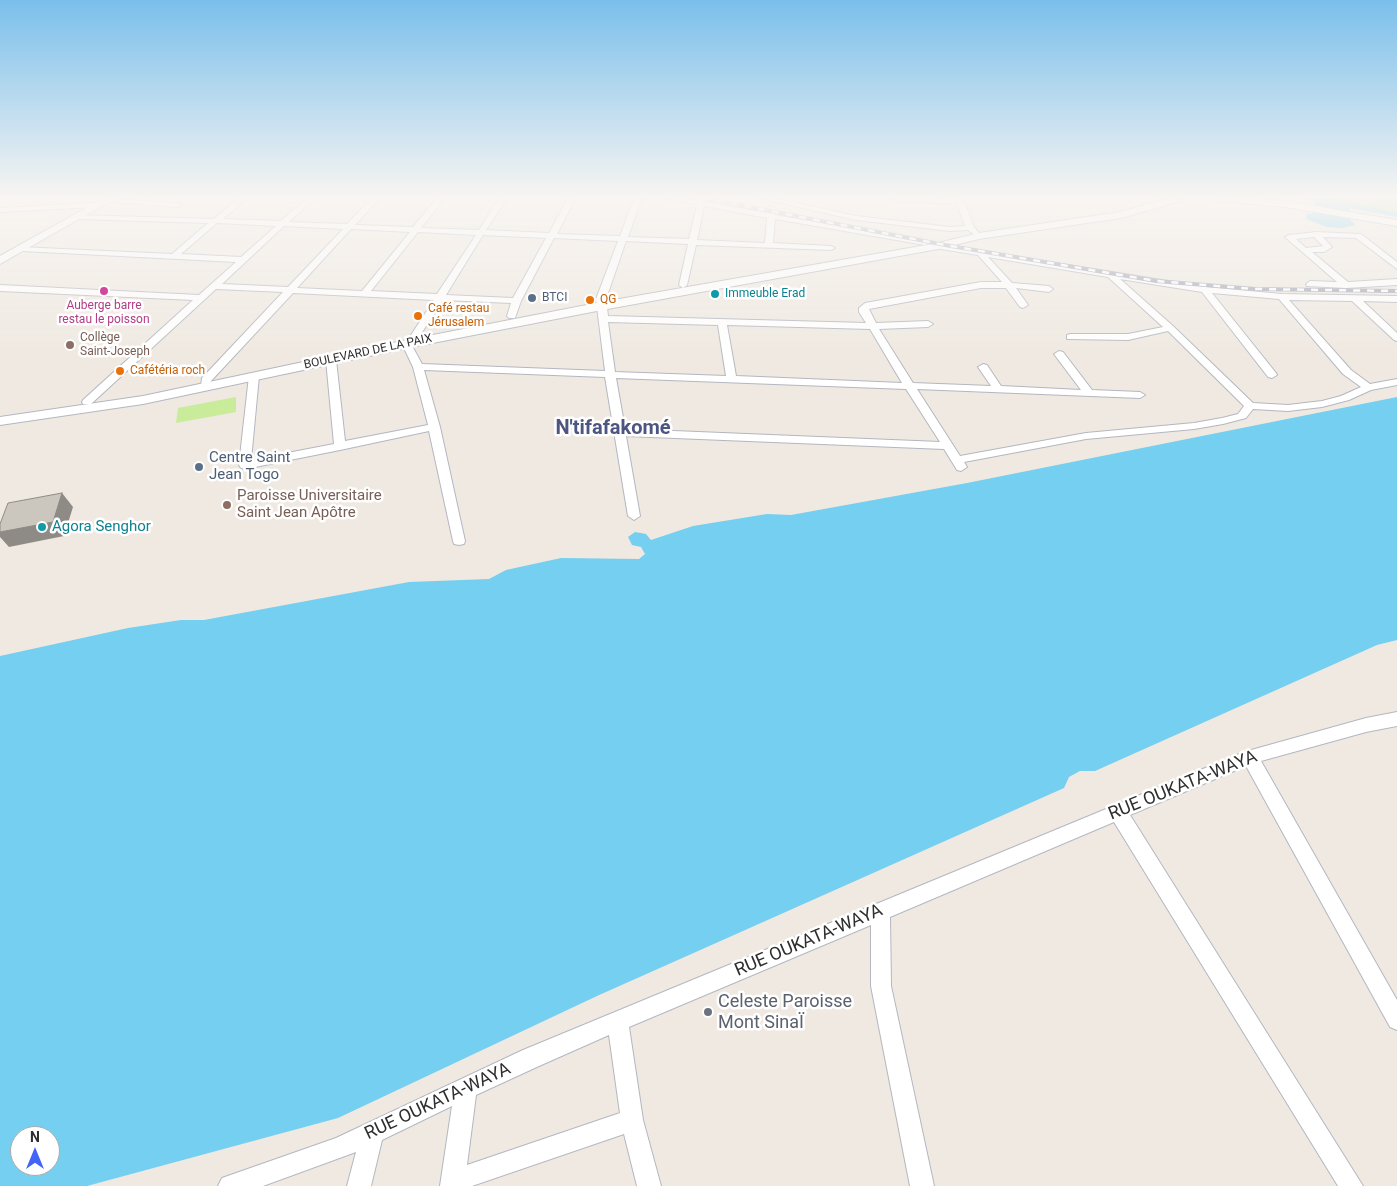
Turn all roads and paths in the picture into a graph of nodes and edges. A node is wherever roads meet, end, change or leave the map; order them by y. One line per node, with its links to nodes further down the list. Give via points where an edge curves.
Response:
1 (14, 253): 20 (main road)
2 (117, 253): 17 (street)
3 (178, 253): 17 (street)
4 (249, 253): 19 (street)
5 (323, 253): 31 (street)
6 (397, 253): 33 (street)
7 (467, 253): 36 (street)
8 (542, 253): 39 (street)
9 (618, 253): 40 (street)
10 (689, 253): 25 (street)
11 (813, 253): 18 (street)
12 (835, 253): 18 (street)
13 (861, 253): 18 (main road, BOULEVARD DE LA PAIX)
14 (1310, 253): 27 (street)
15 (1381, 253): 21 (street)
16 (981, 254): 22 (street); 26 (street)
17 (175, 256): 19 (street)
18 (835, 257): 25 (main road, BOULEVARD DE LA PAIX); 40 (main road, BOULEVARD DE LA PAIX)
19 (242, 260): 28 (street)
20 (0, 261)
21 (1397, 266)
22 (1112, 276): 32 (street); 47 (street)
23 (1397, 282): 27 (street)
24 (1310, 284): 27 (street)
25 (683, 285): 40 (main road, BOULEVARD DE LA PAIX)
26 (1009, 285): 30 (street); 41 (street); 46 (street, via 971,287 868,305 863,310)
27 (1346, 285)
28 (213, 286): 31 (street); 35 (street)
29 (0, 288): 35 (street)
30 (1048, 289)
31 (288, 290): 33 (street); 60 (street)
32 (1205, 290): 34 (street); 56 (street)
33 (364, 294): 36 (street)
34 (1282, 297): 37 (street); 62 (street, via 1348,372)
35 (200, 298): 66 (street)
36 (439, 298): 39 (street); 50 (street)
37 (1355, 299): 38 (street); 49 (street)
38 (1397, 299)
39 (516, 301): 42 (street)
40 (601, 302): 42 (main road, BOULEVARD DE LA PAIX); 43 (street); 50 (main road, BOULEVARD DE LA PAIX)
41 (1023, 305)
42 (512, 316): 50 (main road, BOULEVARD DE LA PAIX)
43 (602, 319): 44 (street); 55 (street)
44 (722, 322): 46 (street); 58 (street)
45 (928, 324): 46 (street)
46 (874, 326): 61 (street)
47 (1170, 328): 48 (street, via 1128,337); 67 (street)
48 (1070, 337)
49 (1397, 338)
50 (412, 339): 52 (main road, BOULEVARD DE LA PAIX); 54 (street); 60 (main road, BOULEVARD DE LA PAIX)
51 (1059, 354): 64 (street)
52 (331, 360): 57 (main road, BOULEVARD DE LA PAIX); 72 (street)
53 (983, 366): 63 (street)
54 (418, 367): 55 (street); 70 (street)
55 (610, 374): 58 (street); 71 (street)
56 (1272, 375)
57 (254, 376): 60 (main road, BOULEVARD DE LA PAIX); 72 (street, via 245,464)
58 (731, 378): 61 (street)
59 (1397, 382): 62 (street)
60 (206, 383): 66 (main road, BOULEVARD DE LA PAIX); 69 (main road, BOULEVARD DE LA PAIX, via 143,400)
61 (908, 385): 63 (street); 73 (street)
62 (1368, 386): 67 (street, via 1345,398 1322,404 1288,408)
63 (998, 389): 64 (street)
64 (1089, 393): 65 (street)
65 (1140, 394)
66 (87, 402): 68 (main road, BOULEVARD DE LA PAIX)
67 (1250, 406): 73 (street, via 1242,416 1223,421 1086,436 959,464)
68 (0, 414)
69 (0, 421)
70 (434, 427): 72 (street); 75 (street)
71 (621, 432): 73 (street); 74 (street)
72 (340, 446)
73 (948, 446)
74 (634, 516)
75 (459, 541)
76 (1396, 720): 77 (street, RUE OUKATA-WAYA, via 1366,724)
77 (1250, 757): 78 (street, RUE OUKATA-WAYA); 80 (street)
78 (1118, 812): 79 (street, RUE OUKATA-WAYA); 90 (street)
79 (881, 911): 81 (street, RUE OUKATA-WAYA); 89 (street, via 881,986)
80 (1397, 1020)
81 (618, 1022): 82 (street, RUE OUKATA-WAYA); 83 (street)
82 (466, 1088): 84 (street, RUE OUKATA-WAYA); 85 (street)
83 (632, 1120): 85 (street); 88 (street)
84 (372, 1134): 86 (street, RUE OUKATA-WAYA); 87 (street)
85 (452, 1184)
86 (230, 1186)
87 (359, 1186)
88 (649, 1186)
89 (922, 1186)
90 (1351, 1186)

